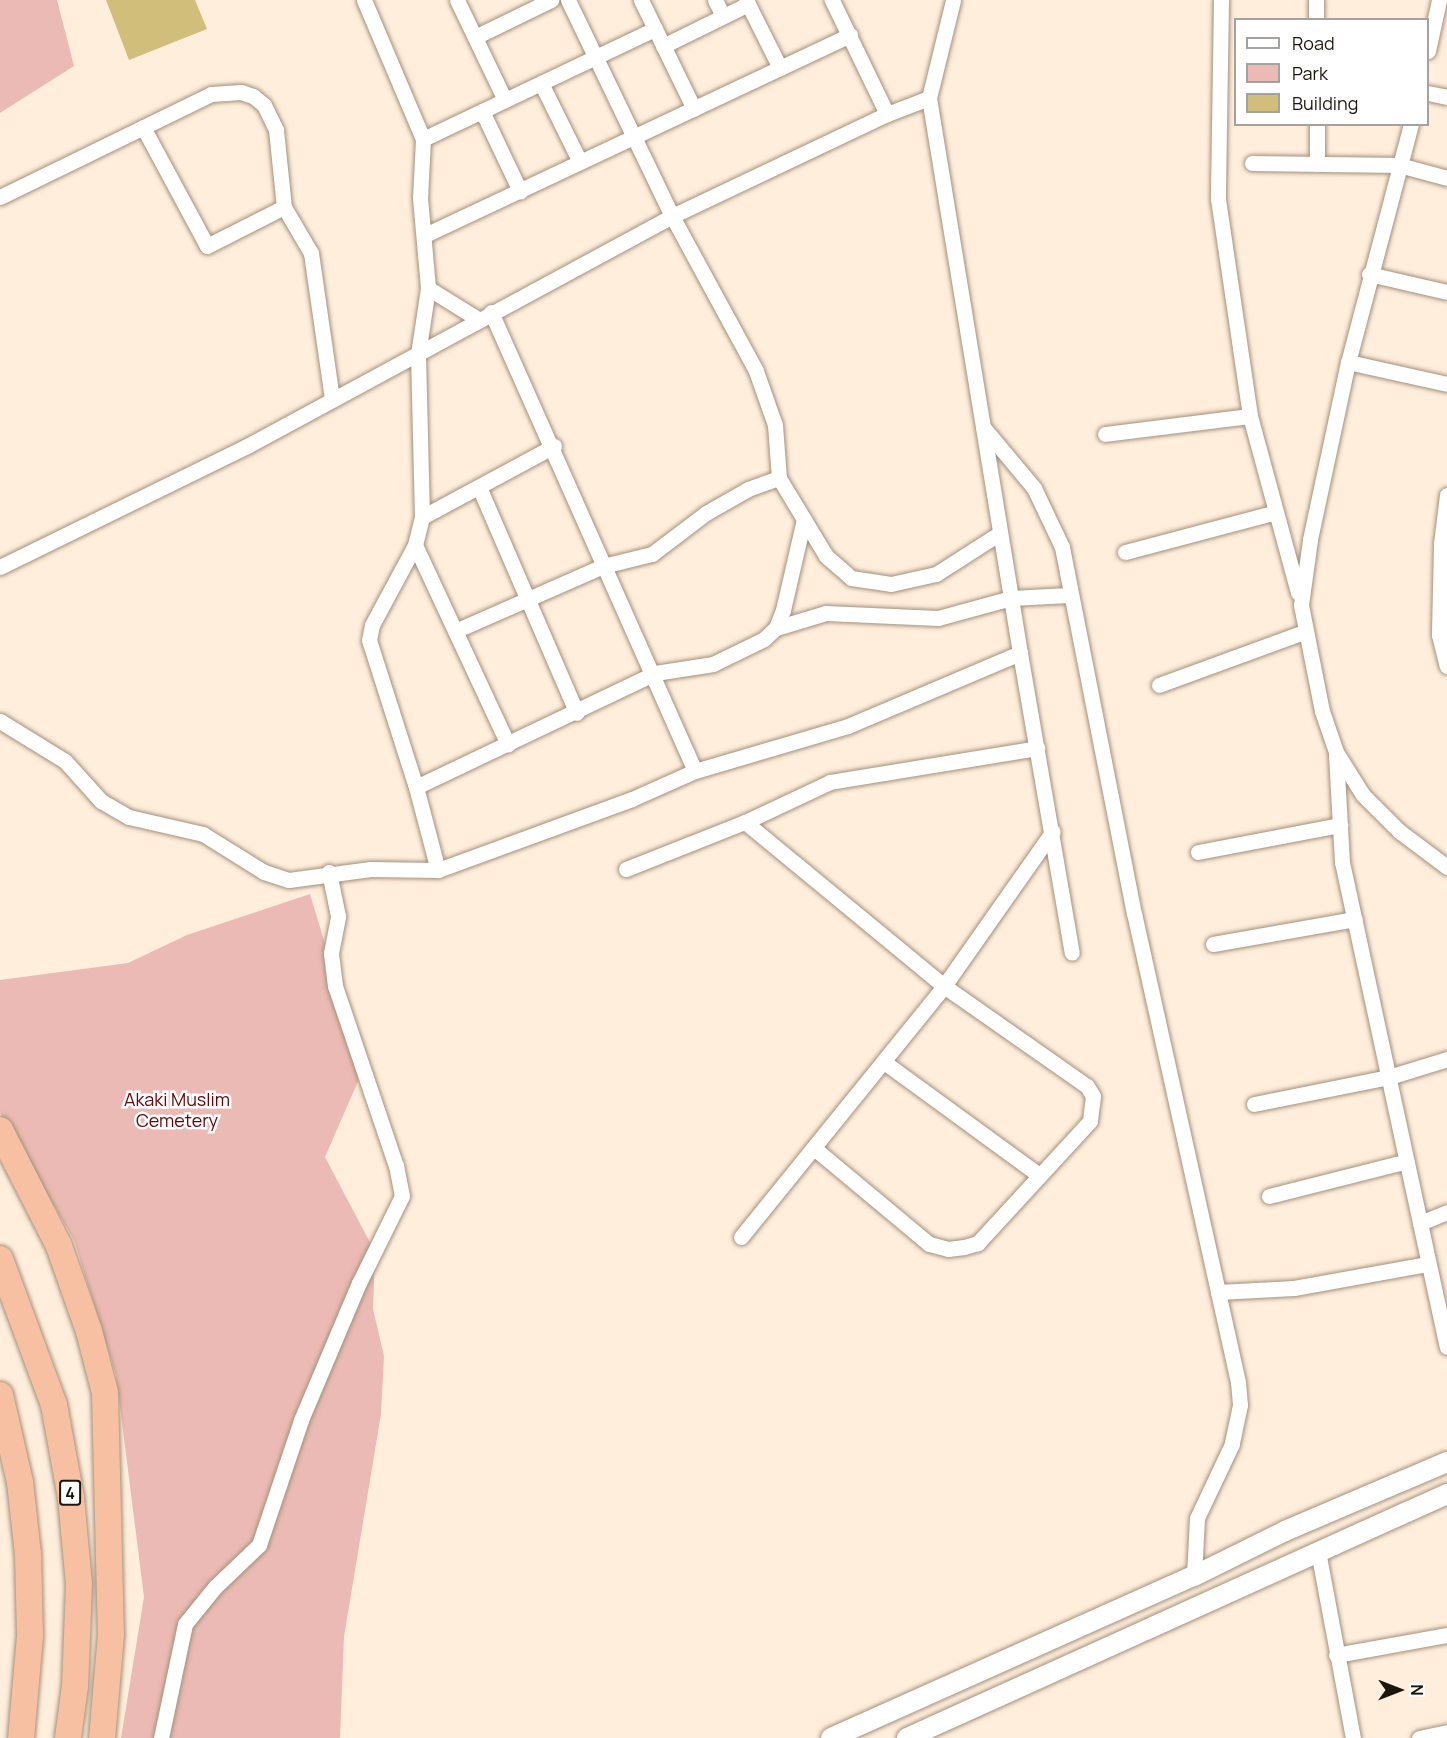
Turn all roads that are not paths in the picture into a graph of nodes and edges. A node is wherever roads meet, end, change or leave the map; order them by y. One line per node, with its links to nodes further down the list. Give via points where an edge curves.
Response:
1 (364, 0): 34 (street)
2 (457, 0): 17 (street)
3 (568, 0): 20 (street)
4 (641, 0): 15 (street)
5 (715, 0): 13 (street)
6 (832, 0): 16 (street)
7 (953, 0): 24 (street)
8 (1221, 0): 53 (street, via 1218,199)
9 (1316, 0): 14 (street)
10 (1439, 0): 19 (street)
11 (541, 2): 17 (street)
12 (747, 2): 13 (street); 21 (street)
13 (723, 16): 18 (street)
14 (1316, 18)
15 (655, 29): 18 (street); 20 (street)
16 (850, 35): 21 (street); 29 (street)
17 (475, 37): 26 (street)
18 (663, 46): 27 (street)
19 (1429, 46)
20 (596, 57): 22 (street); 33 (street)
21 (780, 68): 27 (street)
22 (542, 83): 26 (street); 35 (street)
23 (1429, 93): 25 (street)
24 (928, 98): 29 (street); 54 (street)
25 (1447, 98)
26 (505, 100): 28 (street)
27 (693, 109): 33 (street)
28 (482, 111): 34 (street); 40 (street)
29 (887, 114): 43 (street)
30 (1317, 126): 37 (street)
31 (1411, 126): 38 (street)
32 (143, 127): 41 (street); 42 (street, via 207,246); 42 (street, via 212,94 241,92 253,96 264,105 276,130)
33 (634, 137): 35 (street); 43 (street)
34 (423, 139): 44 (street, via 420,198)
35 (580, 162): 40 (street)
36 (1252, 163): 37 (street)
37 (1317, 164): 38 (street)
38 (1399, 165): 39 (street); 45 (street)
39 (1447, 178)
40 (520, 191): 44 (street)
41 (0, 197)
42 (284, 207): 52 (street, via 311,253)
43 (672, 216): 48 (street); 57 (street, via 767,398 775,425)
44 (425, 235): 46 (street)
45 (1369, 274): 47 (street); 50 (street)
46 (428, 288): 48 (street); 49 (street)
47 (1447, 292)
48 (484, 315): 49 (street); 56 (street)
49 (418, 354): 52 (street); 61 (street)
50 (1348, 362): 51 (street); 71 (street, via 1310,540)
51 (1447, 384)
52 (332, 399): 66 (street, via 248,446)
53 (1250, 416): 55 (street); 60 (street)
54 (983, 427): 63 (street); 68 (street, via 1014,461 1049,512 1062,548)
55 (1105, 434)
56 (554, 447): 58 (street); 67 (street)
57 (780, 478): 62 (street); 67 (street, via 748,489 706,513 652,554)
58 (479, 487): 61 (street); 70 (street)
59 (1447, 495): 76 (street, via 1441,544 1439,635)
60 (1276, 512): 65 (street); 71 (street)
61 (422, 517): 64 (street)
62 (804, 519): 63 (street, via 837,571 880,584 936,574); 72 (street)
63 (1000, 533): 69 (street)
64 (415, 545): 73 (street); 85 (street, via 372,625 369,640)
65 (1125, 552)
66 (0, 567)
67 (603, 567): 70 (street); 77 (street)
68 (1069, 595): 69 (street); 112 (street)
69 (1011, 598): 72 (street, via 938,618 826,613); 75 (street)
70 (528, 600): 73 (street); 79 (street)
71 (1301, 605): 74 (street)
72 (776, 628): 77 (street, via 764,639 713,664)
73 (455, 631): 81 (street)
74 (1304, 632): 78 (street); 83 (street)
75 (1020, 653): 82 (street); 84 (street, via 848,726)
76 (1447, 666)
77 (655, 673): 79 (street); 84 (street)
78 (1159, 685)
79 (577, 712): 81 (street)
80 (0, 721): 93 (street, via 64,761 101,801 129,817 203,834 264,872 289,880)
81 (508, 744): 85 (street)
82 (1037, 748): 86 (street, via 841,779); 88 (street)
83 (1336, 752): 87 (street); 90 (street, via 1363,795 1399,831)
84 (695, 771): 92 (street, via 632,799)
85 (416, 788): 92 (street)
86 (745, 822): 91 (street); 97 (street)
87 (1340, 825): 89 (street); 94 (street, via 1342,862)
88 (1053, 831): 96 (street); 97 (street)
89 (1198, 852)
90 (1447, 867)
91 (626, 869)
92 (438, 870): 93 (street)
93 (329, 872): 127 (street, via 337,906 331,952 334,986 396,1166 402,1196 301,1420 259,1545 215,1587 185,1624)
94 (1355, 919): 95 (street); 100 (street)
95 (1213, 944)
96 (1072, 952)
97 (944, 986): 99 (street); 105 (street, via 1087,1086 1093,1096 1090,1121)
98 (1447, 1059): 100 (street)
99 (884, 1062): 103 (street); 105 (street)
100 (1389, 1077): 101 (street); 104 (street)
101 (1254, 1104)
102 (0, 1130): 126 (highway, via 59,1246 89,1331 105,1393 111,1634)
103 (816, 1150): 105 (street, via 929,1244 948,1249 978,1243); 109 (street)
104 (1407, 1161): 106 (street); 108 (street)
105 (1039, 1175)
106 (1269, 1196)
107 (1447, 1212): 108 (street)
108 (1420, 1224): 111 (street)
109 (741, 1237)
110 (0, 1259): 125 (highway, 4, via 54,1405 71,1498 79,1584 75,1686)
111 (1428, 1264): 112 (street, via 1294,1288); 113 (street)
112 (1218, 1292): 119 (street, via 1240,1405 1232,1444 1197,1518)
113 (1442, 1296): 114 (street)
114 (1447, 1347)
115 (0, 1395): 124 (highway, via 20,1482 28,1554 30,1636)
116 (1447, 1462): 119 (street, via 1285,1531)
117 (1447, 1494): 118 (street)
118 (1318, 1551): 121 (street); 123 (street)
119 (1194, 1576): 128 (street)
120 (1447, 1635): 121 (street)
121 (1336, 1655): 130 (street)
122 (1447, 1732): 131 (street)
123 (929, 1734): 129 (street)
124 (21, 1738)
125 (68, 1738)
126 (102, 1738)
127 (161, 1738)
128 (831, 1738)
129 (907, 1738)
130 (1353, 1738)
131 (1419, 1738)

